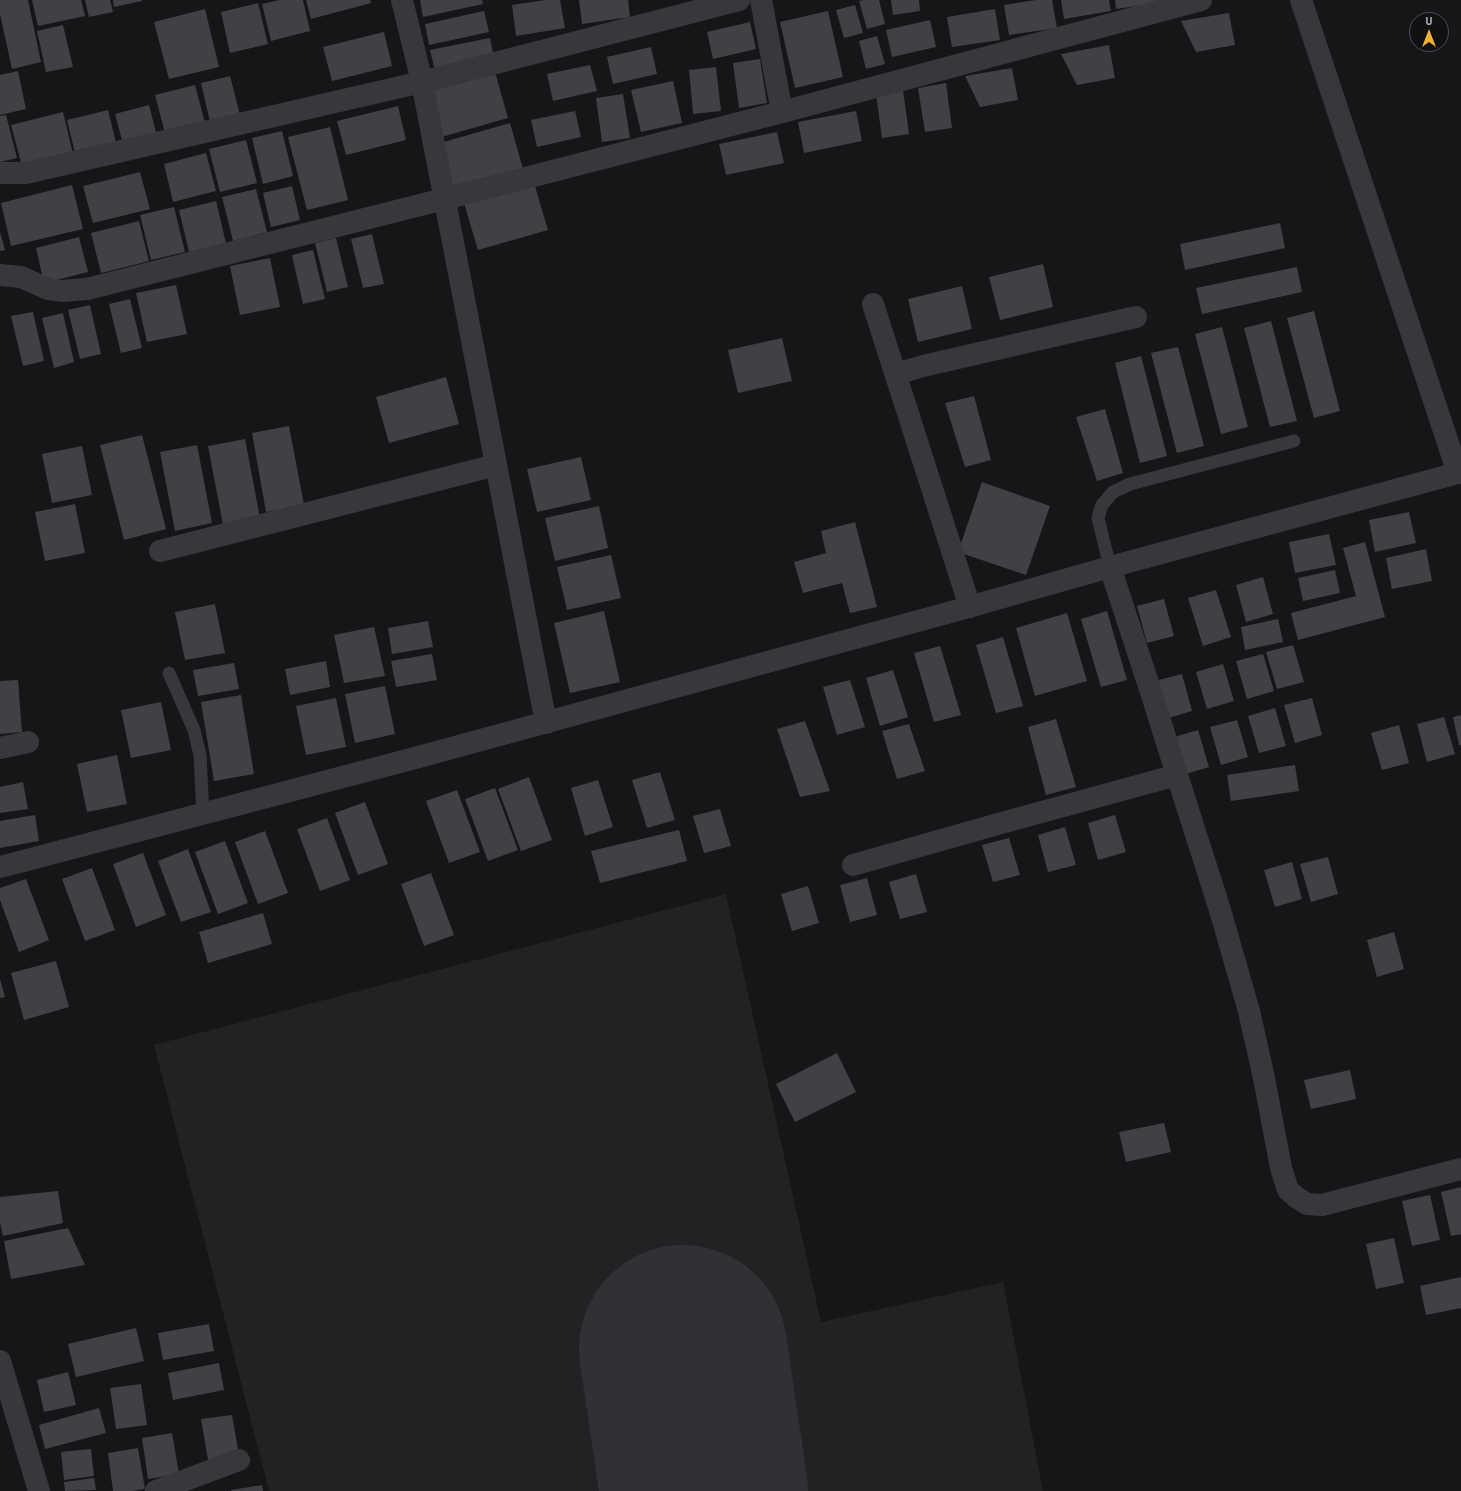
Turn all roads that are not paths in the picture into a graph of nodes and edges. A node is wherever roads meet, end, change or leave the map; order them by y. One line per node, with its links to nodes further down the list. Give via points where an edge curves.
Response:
1 (402, 0): 6 (street)
2 (739, 0): 6 (street)
3 (761, 0): 7 (street)
4 (1201, 0): 7 (street)
5 (1301, 0): 16 (street)
6 (422, 82): 8 (street, via 26,173); 9 (street)
7 (782, 112): 9 (street)
8 (0, 173)
9 (444, 199): 10 (street, via 87,289 61,292 21,277); 15 (street)
10 (0, 275)
11 (873, 304): 13 (street)
12 (1136, 317): 13 (street)
13 (896, 374): 19 (street)
14 (1294, 441): 18 (lane, via 1130,484 1113,492 1102,504 1098,518)
15 (496, 465): 17 (street); 21 (street)
16 (1459, 473): 18 (street)
17 (160, 550)
18 (1110, 567): 19 (street); 24 (street)
19 (970, 607): 21 (street)
20 (169, 673): 25 (lane, via 194,730 199,749)
21 (546, 723): 25 (street)
22 (28, 742): 23 (street)
23 (0, 748)
24 (1177, 775): 26 (street); 28 (street, via 1250,1011 1281,1168 1288,1190 1307,1204 1322,1204)
25 (203, 814): 27 (street)
26 (853, 865)
27 (0, 867)
28 (1461, 1169)
29 (0, 1362): 31 (street)
30 (239, 1460): 32 (street)
31 (39, 1491)
32 (156, 1491)

